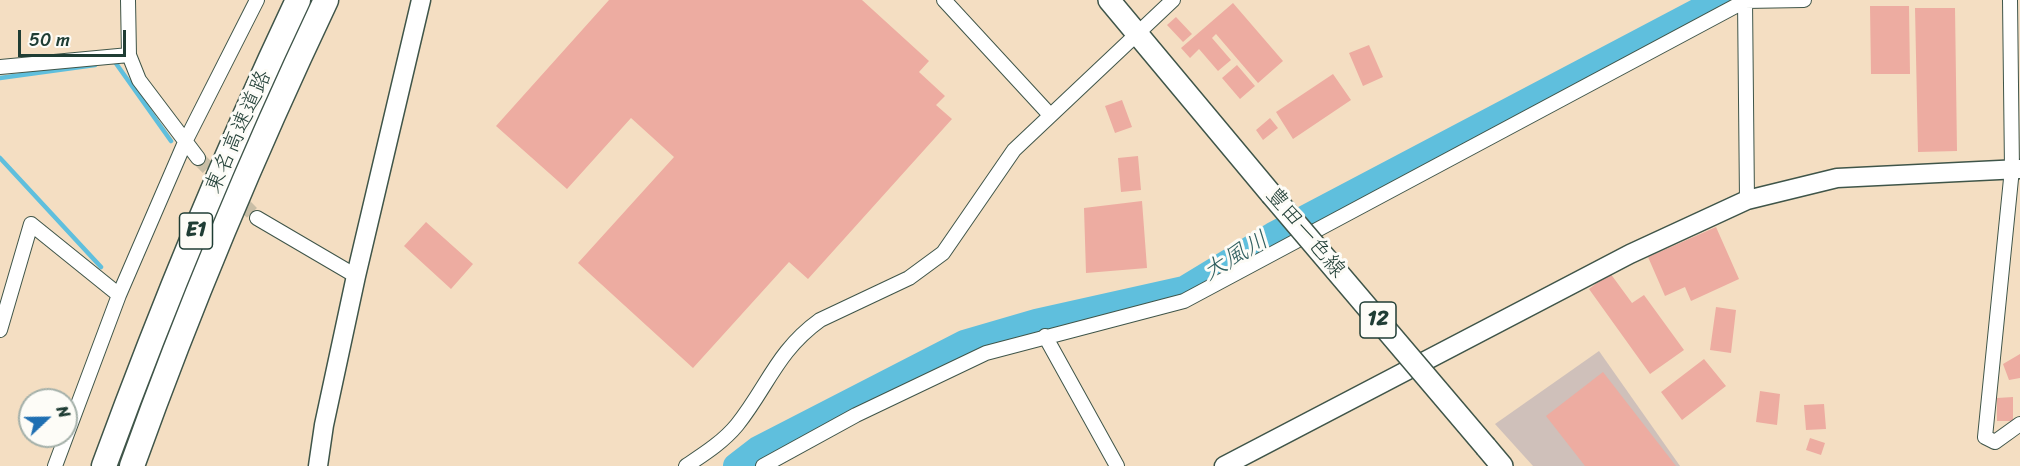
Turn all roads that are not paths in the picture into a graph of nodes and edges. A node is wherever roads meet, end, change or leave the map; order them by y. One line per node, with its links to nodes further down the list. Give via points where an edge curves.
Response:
1 (128, 0): 13 (street)
2 (257, 0): 16 (street)
3 (298, 0): 30 (highway, 東名高速道路 / E1, via 219,174)
4 (326, 0): 27 (highway, 東名高速道路 / E1, via 247,175)
5 (421, 0): 22 (street)
6 (944, 0): 15 (street)
7 (1109, 0): 12 (main road, 豊田一色線 / 12)
8 (1173, 0): 12 (street)
9 (1804, 0): 11 (street)
10 (2010, 0): 18 (street)
11 (1745, 1): 19 (street); 26 (street, via 1184,301)
12 (1136, 33): 15 (street); 38 (main road, 豊田一色線 / 12, bridge)
13 (129, 56): 14 (street); 16 (street, via 139,80)
14 (0, 67)
15 (1050, 115): 34 (street, via 1014,150 943,253 909,278 807,329 776,363 735,427)
16 (186, 140): 17 (street); 24 (street)
17 (198, 158)
18 (2016, 169): 19 (street, via 1837,178); 28 (street, via 1985,437 1995,442)
19 (1747, 200): 37 (street, via 1630,254)
20 (257, 218): 22 (street)
21 (0, 275): 23 (street)
22 (356, 276): 33 (street)
23 (14, 279): 24 (street, via 31,224); 25 (street)
24 (119, 295): 29 (street)
25 (0, 330)
26 (1045, 336): 35 (street, via 986,353 856,415); 36 (street)
27 (157, 396): 31 (highway, 東名高速道路 / E1); 32 (highway)
28 (2020, 424)
29 (55, 466)
30 (104, 466)
31 (132, 466)
32 (138, 466)
33 (318, 466)
34 (686, 466)
35 (763, 466)
36 (1117, 466)
37 (1224, 466)
38 (1502, 466)

